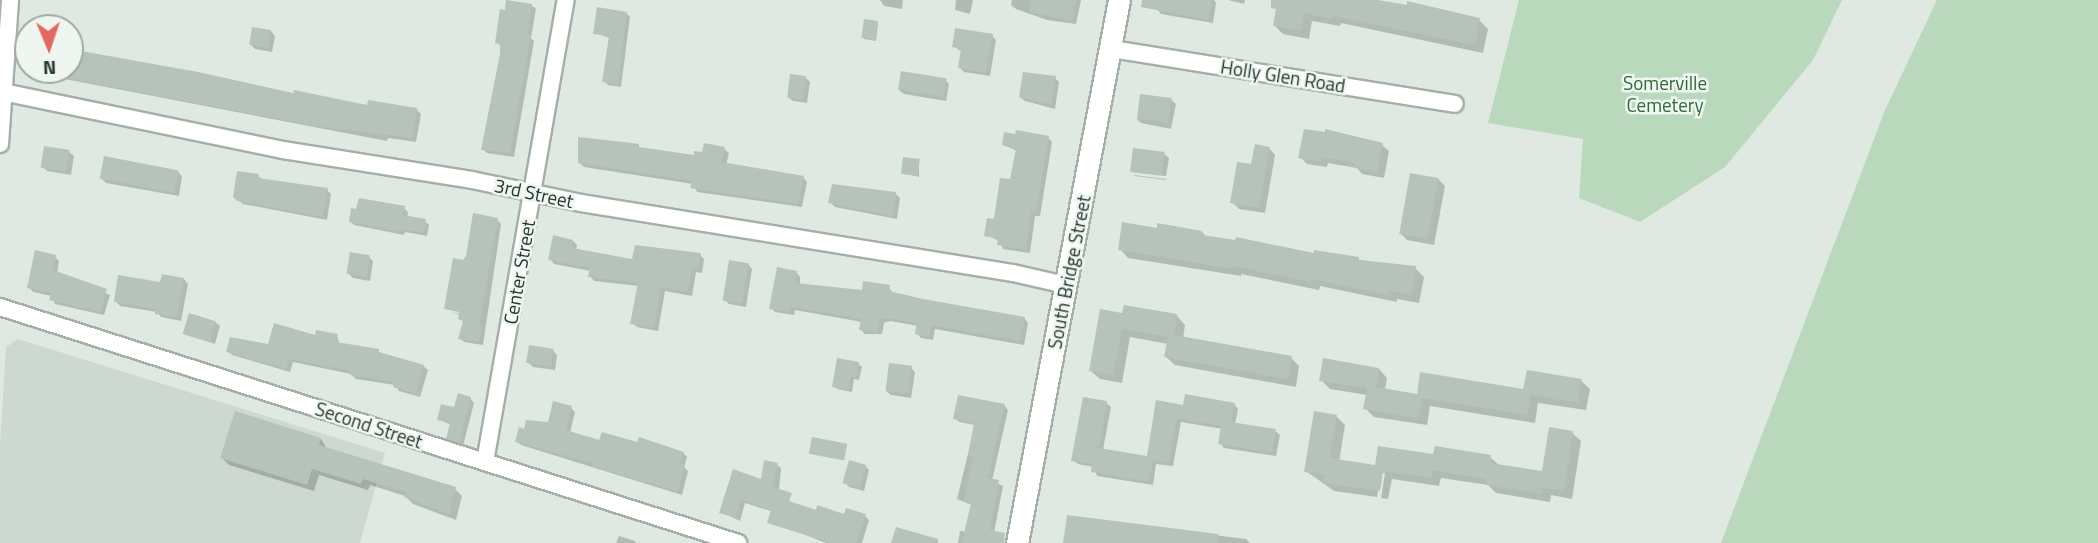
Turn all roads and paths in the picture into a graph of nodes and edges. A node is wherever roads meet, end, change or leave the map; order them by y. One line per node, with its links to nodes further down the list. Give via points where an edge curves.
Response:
1 (10, 0): 5 (street)
2 (566, 0): 8 (street, Center Street)
3 (1119, 0): 4 (street, South Bridge Street)
4 (1112, 49): 6 (street, Holly Glen Road); 9 (street, South Bridge Street)
5 (3, 93): 7 (street); 8 (street, 3rd Street, via 283,150)
6 (1455, 104)
7 (0, 144)
8 (533, 193): 9 (street, 3rd Street); 11 (street, Center Street)
9 (1066, 285): 13 (street, South Bridge Street)
10 (0, 307): 11 (street, Second Street)
11 (485, 462): 12 (street, Second Street)
12 (738, 543)
13 (1017, 543)

